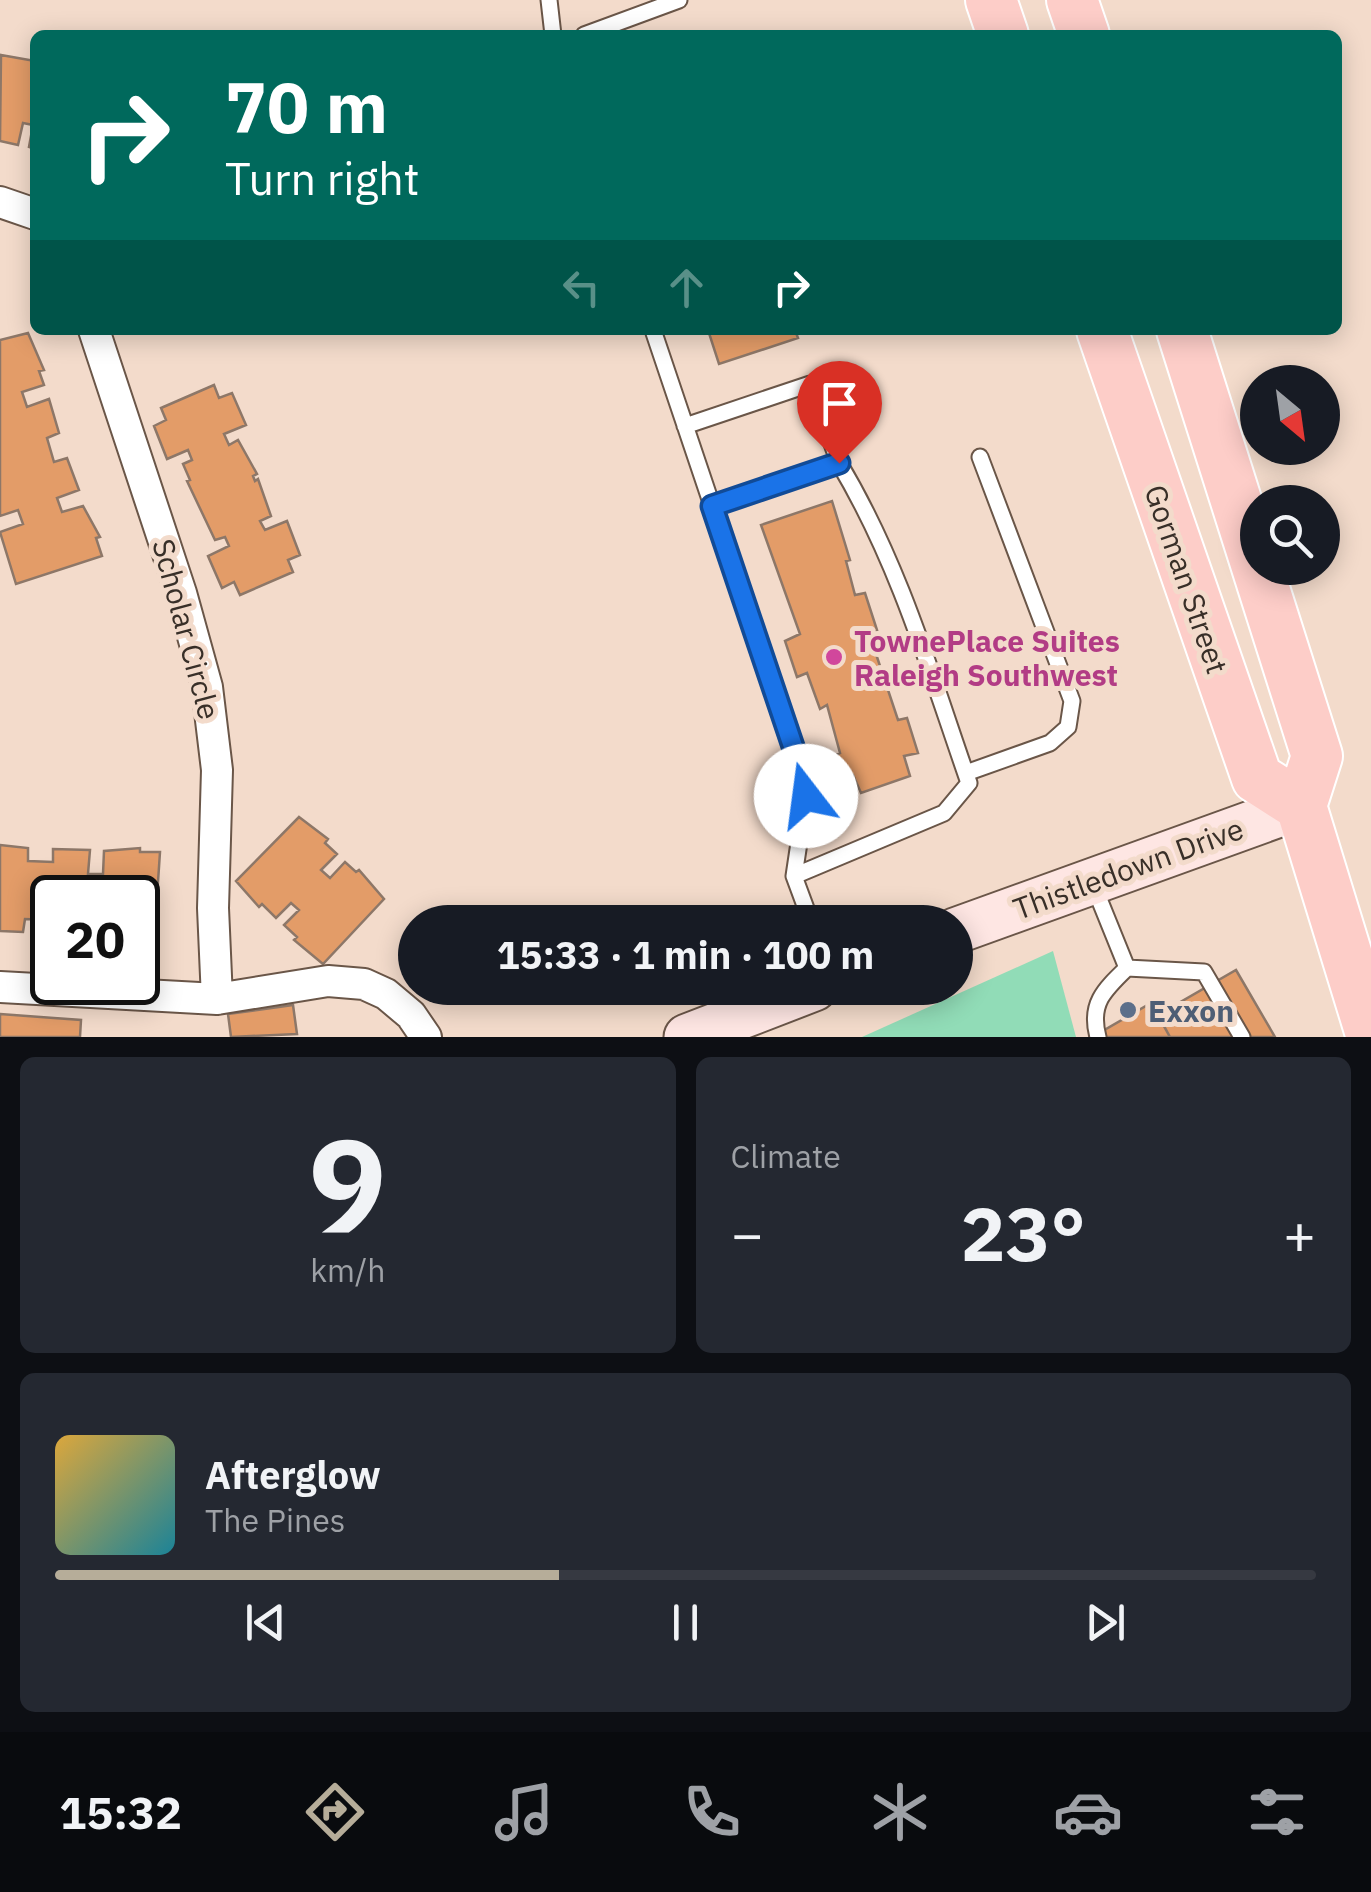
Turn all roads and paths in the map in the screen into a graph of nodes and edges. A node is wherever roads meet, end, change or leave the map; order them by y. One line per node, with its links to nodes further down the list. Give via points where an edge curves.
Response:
1 (548, 0): 5 (lane)
2 (678, 0): 6 (lane)
3 (991, 0): 7 (main road)
4 (1072, 0): 8 (main road)
5 (553, 30)
6 (597, 30)
7 (1001, 30)
8 (1082, 30)
9 (0, 202): 10 (street)
10 (30, 212)
11 (96, 335): 27 (street, Scholar Circle, via 207,687 217,770)
12 (655, 335): 15 (lane)
13 (1104, 335): 20 (main road, Gorman Street, via 1257,778)
14 (1184, 335): 20 (main road, via 1317,756)
15 (685, 426): 17 (lane, via 810,384); 18 (lane)
16 (980, 457): 19 (lane, via 1072,702 1068,728 1050,742)
17 (839, 463): 18 (lane); 19 (lane, via 913,616)
18 (712, 506): 21 (lane, via 802,773 806,796)
19 (966, 773): 21 (lane, via 969,783 944,813)
20 (1301, 806): 22 (main road, Thistledown Drive); 29 (main road)
21 (794, 876): 23 (lane)
22 (1092, 880): 24 (main road, Thistledown Drive); 25 (lane)
23 (805, 905)
24 (973, 925)
25 (1126, 968): 32 (lane, via 1100,994 1093,1017); 33 (lane, via 1204,972)
26 (0, 988): 27 (street)
27 (217, 999): 30 (street, via 328,981 364,984 411,1015)
28 (770, 1005): 31 (main road)
29 (1371, 1034)
30 (426, 1037)
31 (687, 1037)
32 (1098, 1037)
33 (1242, 1037)

